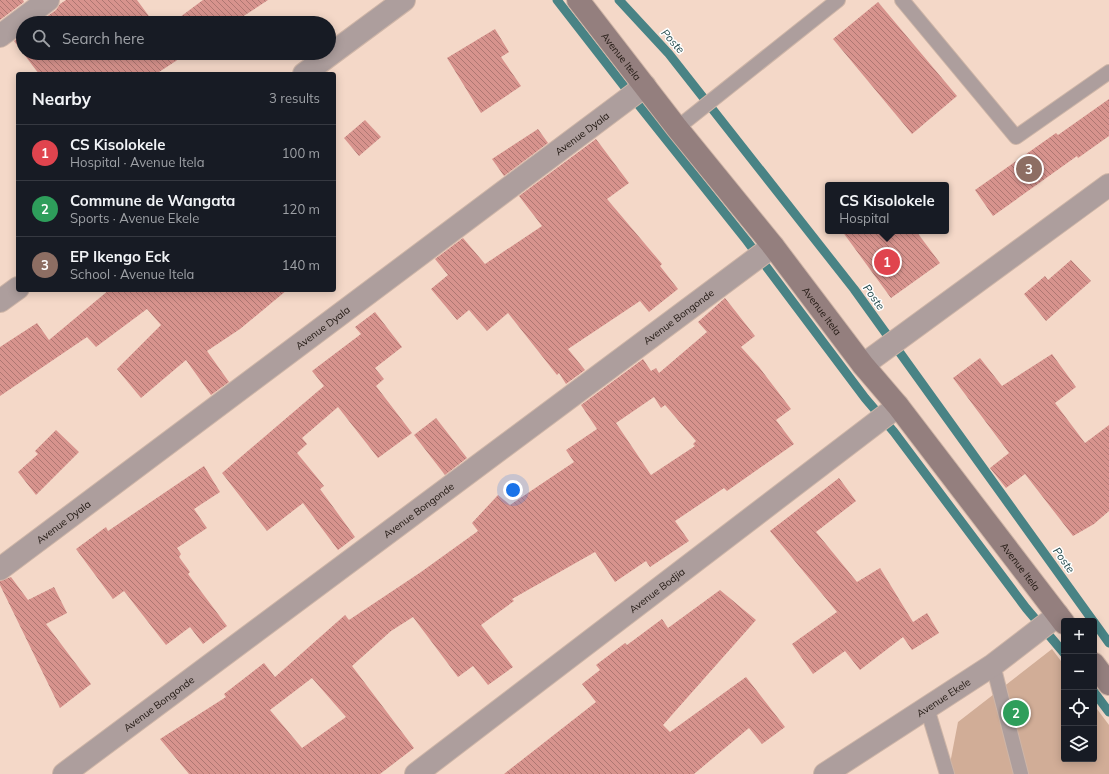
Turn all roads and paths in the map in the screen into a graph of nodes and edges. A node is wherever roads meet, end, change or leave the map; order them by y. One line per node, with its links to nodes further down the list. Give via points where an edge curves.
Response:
1 (48, 0): 6 (street)
2 (404, 0): 9 (street)
3 (578, 0): 13 (street, Avenue Itela)
4 (838, 0): 14 (lane)
5 (902, 0): 12 (lane, via 1016,137)
6 (27, 16)
7 (16, 24): 8 (street)
8 (0, 36)
9 (336, 50)
10 (323, 60): 11 (street)
11 (307, 72)
12 (1109, 72)
13 (645, 86): 14 (street, Avenue Itela); 21 (street, Avenue Dyala)
14 (677, 128): 16 (street, Avenue Itela)
15 (1109, 185): 19 (street)
16 (773, 246): 19 (street, Avenue Itela); 27 (street, Avenue Bongonde)
17 (16, 289): 18 (street)
18 (0, 301)
19 (862, 365): 20 (street, Avenue Itela)
20 (898, 406): 22 (street, Avenue Itela); 28 (street, Avenue Bodjia)
21 (0, 569)
22 (1061, 619): 23 (street, Avenue Ekele)
23 (993, 665): 26 (street, Avenue Ekele); 31 (lane)
24 (1097, 668): 25 (street)
25 (1109, 684)
26 (927, 708): 29 (street, Avenue Ekele); 30 (lane)
27 (64, 774)
28 (416, 774)
29 (825, 774)
30 (947, 774)
31 (1021, 774)

